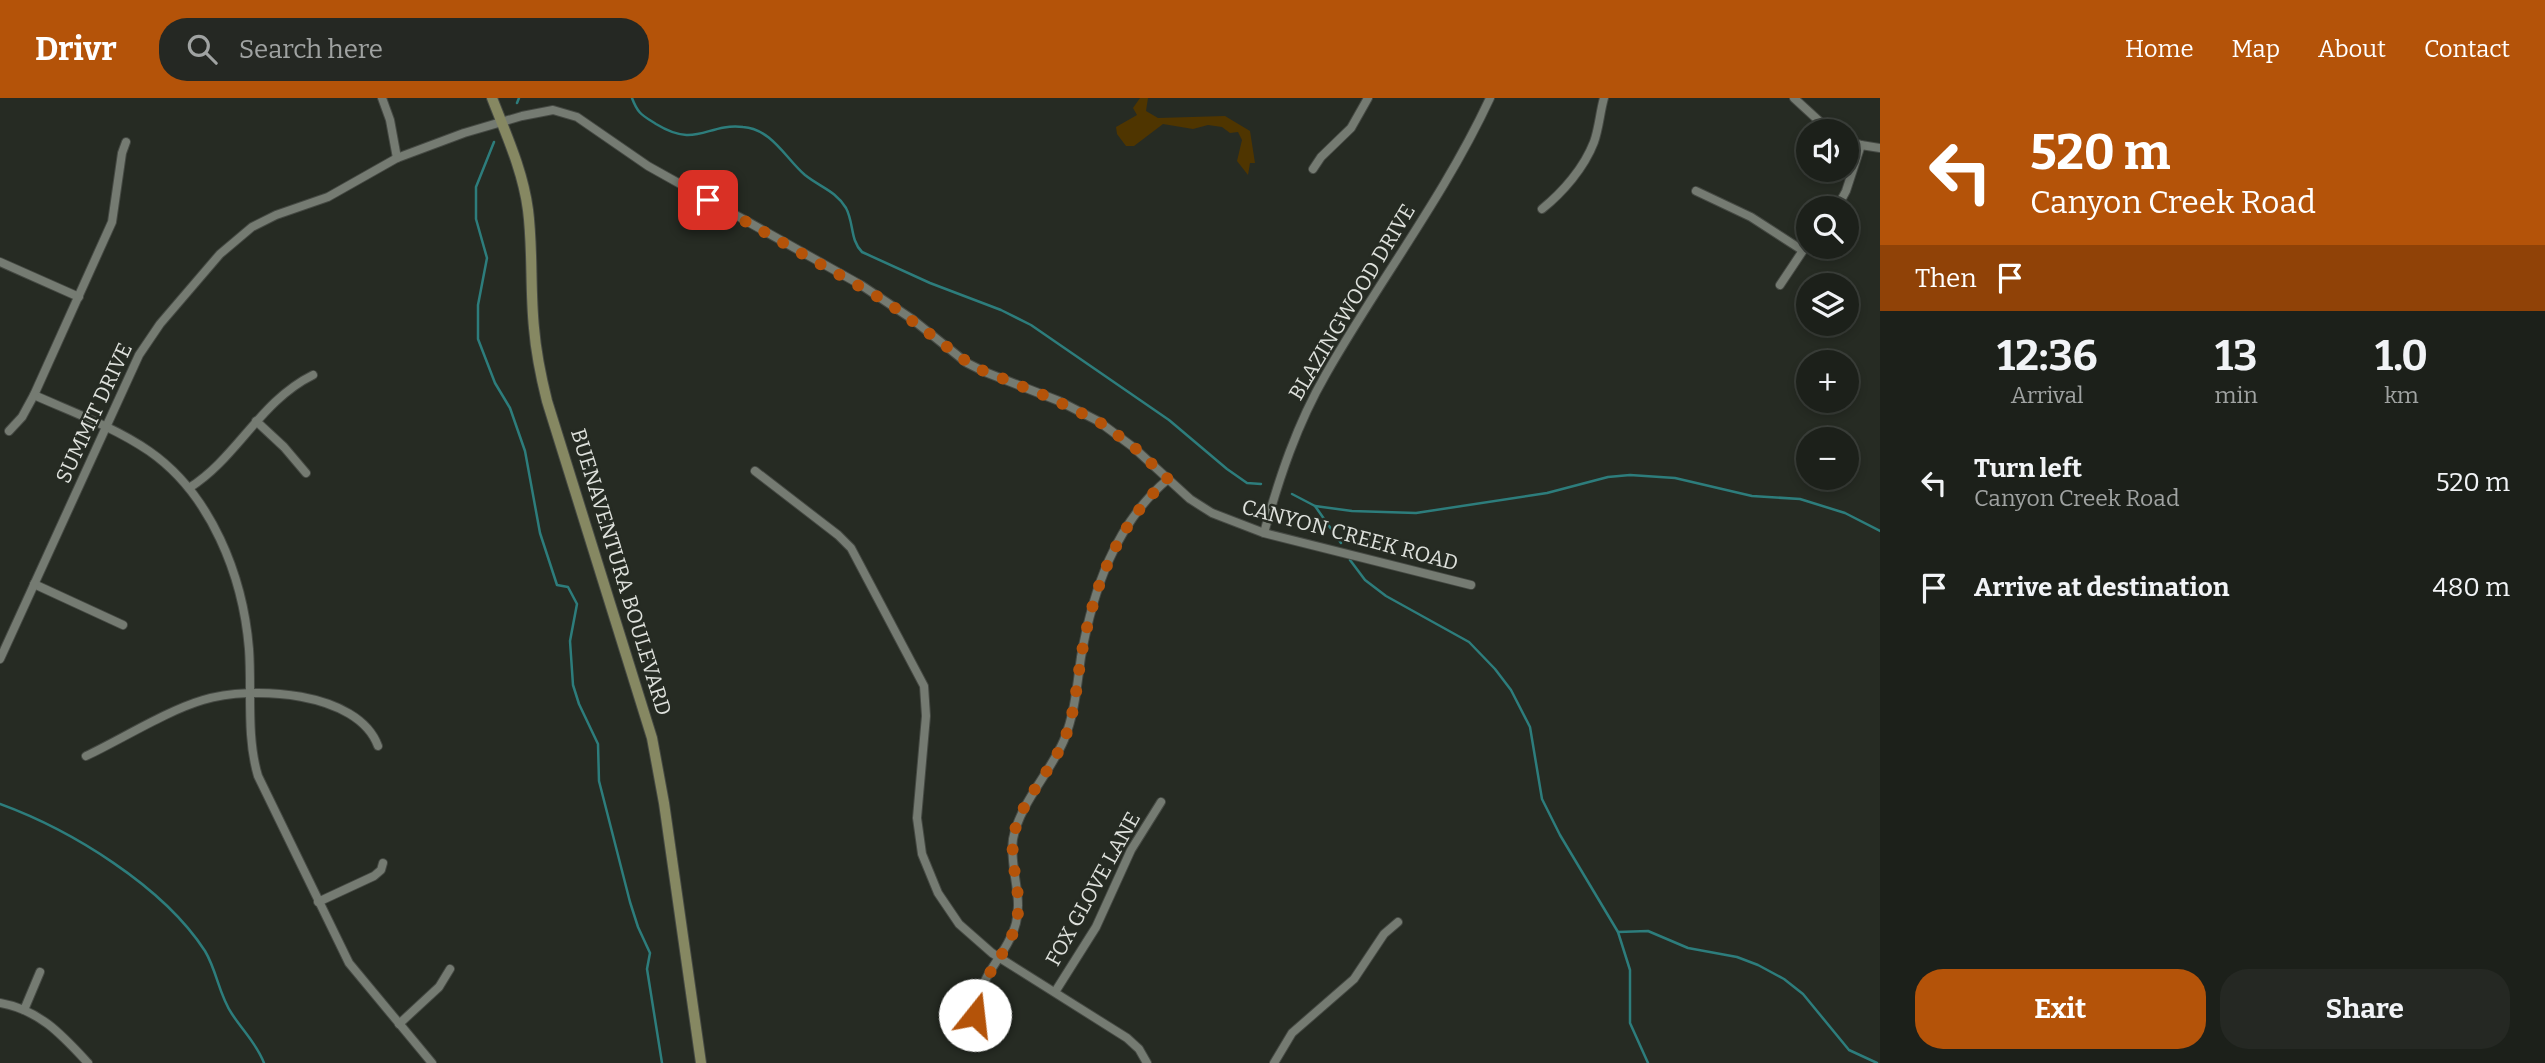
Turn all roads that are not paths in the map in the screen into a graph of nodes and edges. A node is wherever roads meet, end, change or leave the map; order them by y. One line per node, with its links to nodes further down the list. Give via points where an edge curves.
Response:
1 (382, 98): 12 (street)
2 (492, 98): 8 (main road, BUENAVENTURA BOULEVARD)
3 (1368, 98): 13 (street, via 1351,128)
4 (1490, 98): 31 (street, BLAZINGWOOD DRIVE, via 1462,155 1319,386 1296,435)
5 (1604, 98): 16 (street, via 1590,151 1575,175)
6 (1794, 98): 7 (street)
7 (1817, 119)
8 (502, 123): 12 (street, SUMMIT DRIVE); 29 (street, CANYON CREEK ROAD, via 547,111 576,117 648,166 887,302 967,363 1098,421); 53 (main road, BUENAVENTURA BOULEVARD, via 527,202 533,327 547,401 656,755)
9 (126, 142): 21 (street, via 112,222)
10 (1861, 145): 11 (street); 15 (street)
11 (1880, 148)
12 (397, 158): 25 (street, SUMMIT DRIVE, via 328,197 261,222 234,240 146,343)
13 (1313, 169)
14 (1696, 191): 17 (street)
15 (1843, 196)
16 (1542, 209)
17 (1796, 242)
18 (1797, 259): 20 (street)
19 (0, 262): 21 (street)
20 (1780, 285)
21 (79, 297): 23 (street)
22 (313, 375): 24 (street, via 287,390)
23 (34, 395): 25 (street); 26 (street)
24 (256, 421): 28 (street); 30 (street, via 215,468)
25 (105, 428): 30 (street, via 151,452); 32 (street, SUMMIT DRIVE)
26 (9, 431)
27 (755, 471): 43 (street, via 851,548 920,675 926,708 916,810 922,854 950,912)
28 (306, 473)
29 (1168, 479): 31 (street, CANYON CREEK ROAD, via 1212,513); 43 (street, via 1127,524 1107,564 1082,654 1070,723 1016,829 1012,857 1018,916)
30 (189, 488): 36 (street, via 235,578 246,626)
31 (1264, 533): 33 (street, CANYON CREEK ROAD)
32 (34, 584): 34 (street); 35 (street, SUMMIT DRIVE)
33 (1471, 585)
34 (123, 625)
35 (0, 659)
36 (250, 694): 37 (street, via 301,696 328,704 366,725); 38 (street, via 196,702); 41 (street, via 258,775)
37 (378, 746)
38 (86, 756)
39 (1161, 802): 46 (street, FOX GLOVE LANE, via 1131,850 1096,927)
40 (383, 863): 41 (street, via 374,876)
41 (318, 902): 49 (street, via 354,971)
42 (1398, 922): 55 (street, via 1384,934 1354,979 1292,1033)
43 (999, 958): 46 (street); 50 (street, via 976,1004 976,1021)
44 (450, 969): 49 (street, via 439,987)
45 (40, 972): 48 (street)
46 (1055, 992): 54 (street, via 1133,1043)
47 (0, 1003): 48 (street)
48 (24, 1010): 51 (street, via 49,1023)
49 (399, 1024): 52 (street)
50 (983, 1033)
51 (88, 1063)
52 (432, 1063)
53 (701, 1063)
54 (1147, 1063)
55 (1275, 1063)

